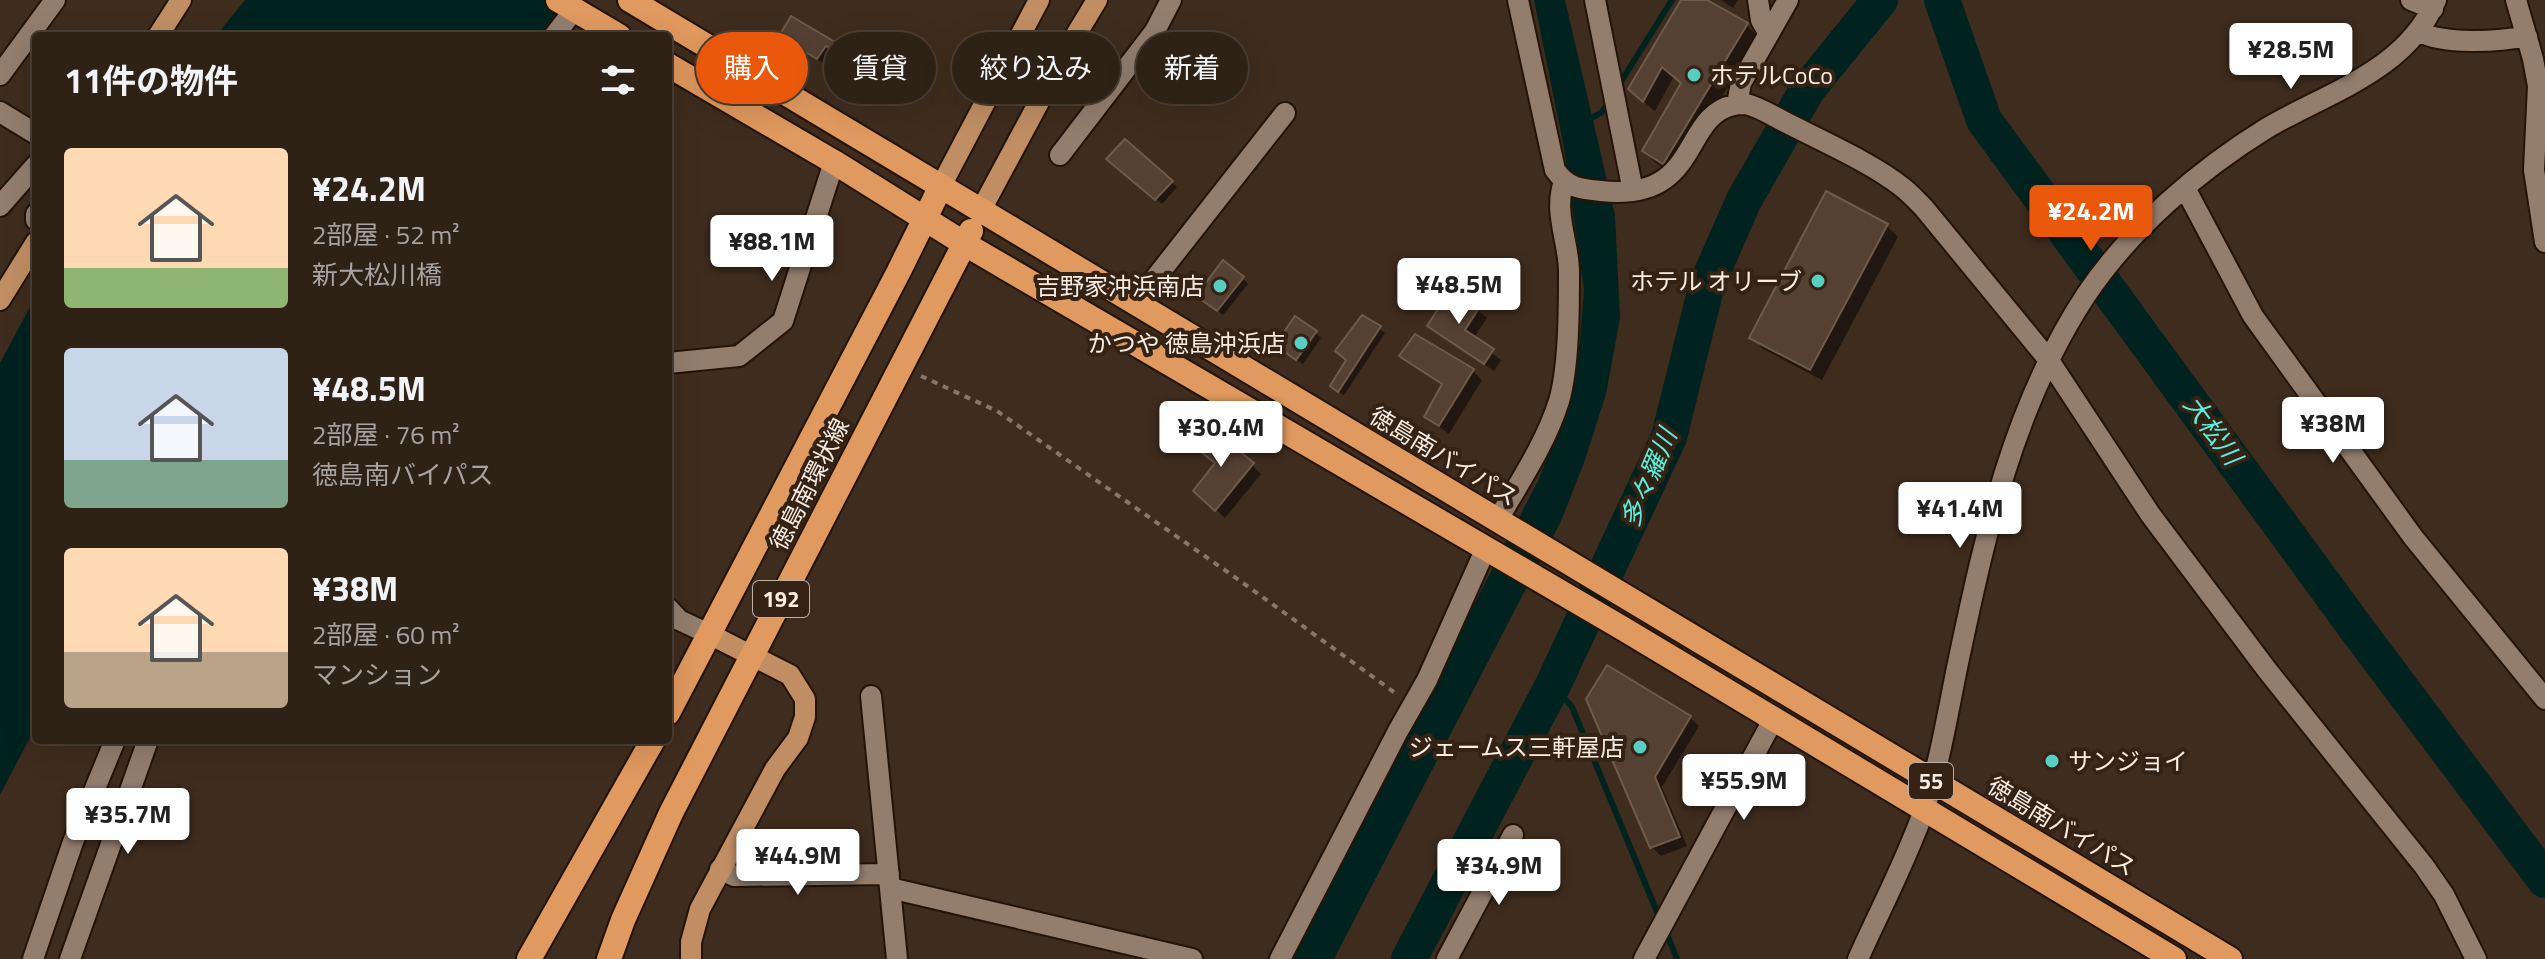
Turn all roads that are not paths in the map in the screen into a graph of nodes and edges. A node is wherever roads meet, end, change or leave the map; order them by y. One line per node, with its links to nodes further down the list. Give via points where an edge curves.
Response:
1 (55, 0): 22 (street)
2 (181, 0): 16 (main road)
3 (630, 0): 31 (highway, 徳島南バイパス / 55)
4 (1039, 0): 31 (main road)
5 (1097, 0): 35 (main road)
6 (1171, 0): 27 (street, via 1155,31)
7 (1518, 0): 30 (street, via 1555,170)
8 (1595, 0): 32 (street)
9 (1758, 0): 19 (street)
10 (1788, 0): 19 (street)
11 (2411, 0): 13 (street)
12 (2516, 0): 20 (street)
13 (2434, 4): 15 (street)
14 (566, 5): 17 (street); 18 (highway)
15 (2418, 31): 20 (street, via 2431,39); 33 (street, via 2395,56 2363,78 2269,127)
16 (161, 32)
17 (556, 32)
18 (612, 32)
19 (1769, 34): 23 (street, via 1741,83)
20 (2527, 36): 37 (street, via 2538,86 2534,170)
21 (672, 67): 28 (highway, 55)
22 (0, 75)
23 (1737, 104): 32 (street, via 1708,120 1684,161 1663,181); 42 (street, via 1813,136 1901,186)
24 (0, 112): 26 (street)
25 (1285, 113): 41 (street)
26 (32, 132)
27 (1060, 155)
28 (834, 162): 36 (highway, 55); 43 (street, via 783,321 739,356)
29 (32, 170): 34 (street)
30 (1569, 185): 32 (street); 44 (street, via 1559,195 1569,268 1559,400)
31 (941, 186): 35 (highway, 徳島南バイパス / 55); 36 (highway, 徳島南環状線 / 192)
32 (1626, 192)
33 (2178, 195): 42 (street, via 2116,257); 50 (street, via 2253,316 2413,537)
34 (0, 206)
35 (981, 210): 38 (highway, 徳島南環状線 / 192); 41 (highway, 徳島南バイパス / 55)
36 (925, 219): 38 (highway, 55); 47 (highway, 徳島南環状線 / 192)
37 (2545, 242)
38 (965, 244): 45 (highway, 55); 48 (highway, 徳島南環状線 / 192)
39 (32, 251): 40 (main road)
40 (0, 300)
41 (1135, 304): 44 (highway, 徳島南バイパス / 55)
42 (2052, 351): 56 (street, via 1991,513); 74 (street, via 2150,514 2444,895)
43 (672, 363)
44 (1502, 524): 56 (highway, 徳島南バイパス / 55)
45 (1488, 549): 52 (highway, 55); 69 (street, via 1427,680)
46 (672, 612): 47 (street)
47 (711, 635): 48 (main road); 51 (highway, 徳島南環状線 / 192)
48 (752, 654): 59 (main road, via 790,675 805,699 805,717 798,738); 65 (highway, 徳島南環状線 / 192, via 671,813)
49 (871, 696): 60 (street)
50 (2545, 699)
51 (672, 706)
52 (1773, 720): 57 (highway, 55); 61 (street)
53 (113, 744): 62 (street)
54 (147, 744): 63 (street)
55 (651, 744): 64 (highway)
56 (1931, 781): 57 (street); 73 (highway, 徳島南バイパス / 55)
57 (1924, 810): 71 (street); 72 (highway, 55)
58 (1513, 835): 70 (street)
59 (720, 869): 60 (street, via 734,876); 66 (main road, via 700,909)
60 (890, 881): 67 (street); 68 (street)
61 (1647, 955)
62 (33, 959)
63 (70, 959)
64 (529, 959)
65 (609, 959)
66 (691, 959)
67 (897, 959)
68 (1192, 959)
69 (1280, 959)
70 (1447, 959)
71 (1858, 959)
72 (2174, 959)
73 (2230, 959)
74 (2476, 959)

